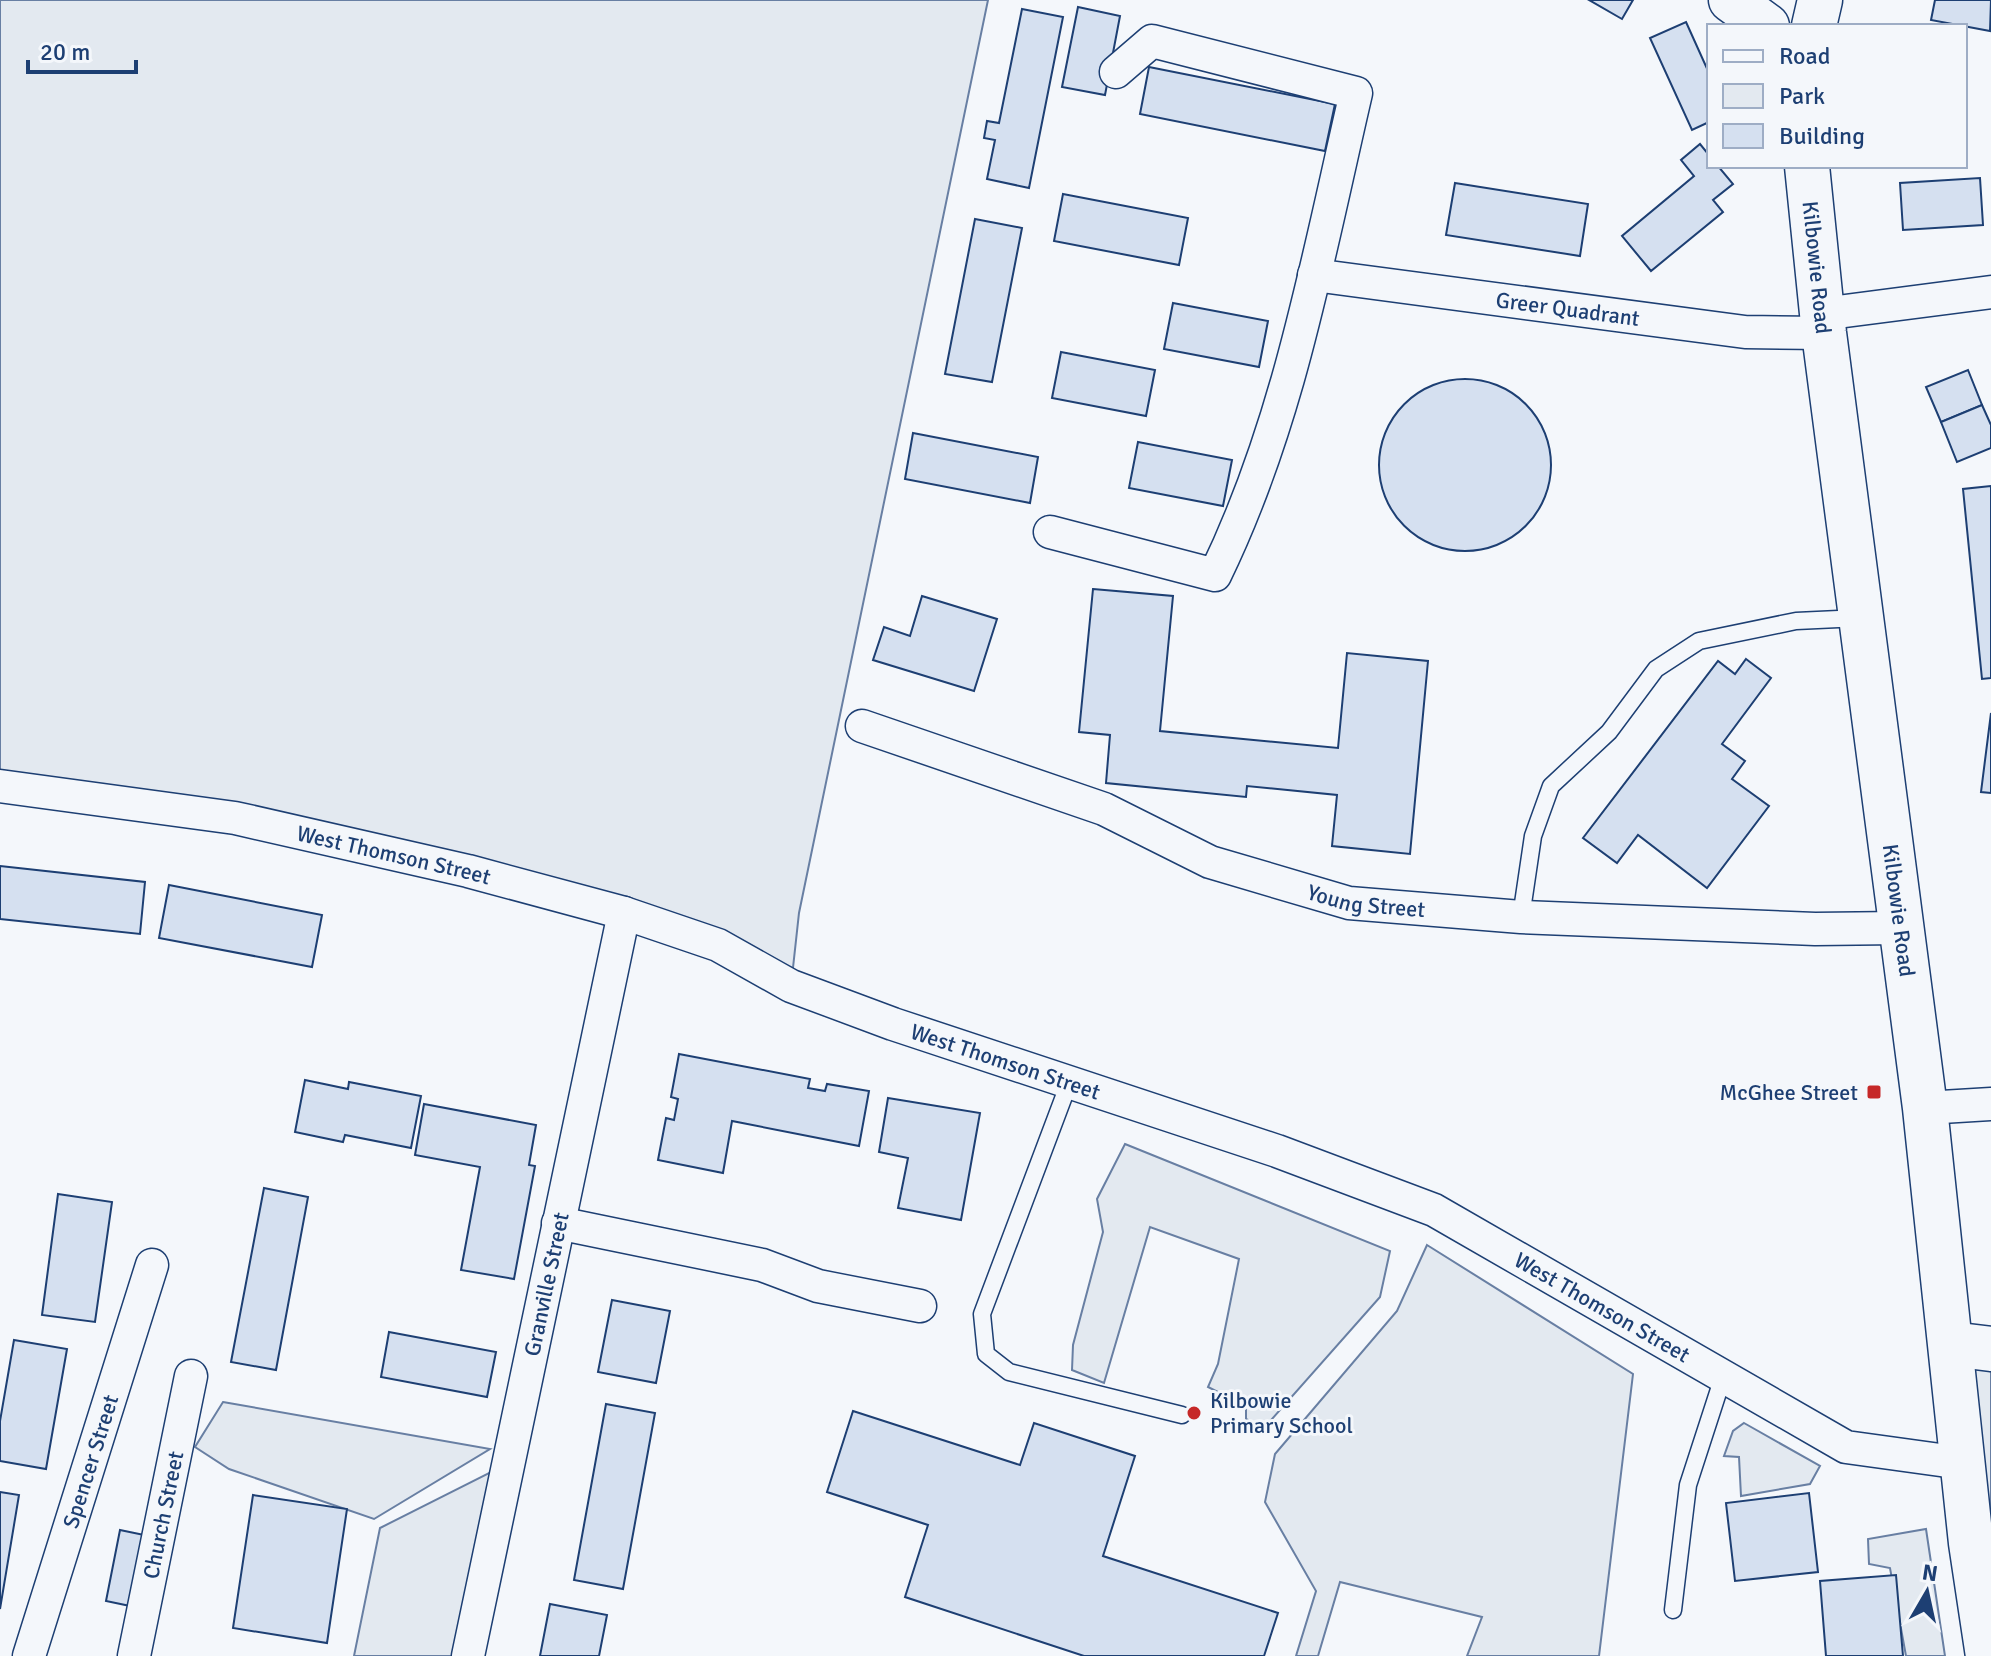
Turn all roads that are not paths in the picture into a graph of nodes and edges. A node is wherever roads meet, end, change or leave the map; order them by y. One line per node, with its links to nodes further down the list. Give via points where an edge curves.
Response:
1 (1731, 0): 3 (main road)
2 (1820, 0): 4 (main road)
3 (1764, 24)
4 (1814, 24)
5 (1116, 72): 7 (street, via 1152,41 1356,93)
6 (1807, 168): 9 (main road, Kilbowie Road)
7 (1314, 275): 9 (street, Greer Quadrant, via 1745,332); 10 (street, via 1299,346 1245,513 1215,575)
8 (1991, 292): 9 (street, Greer Quadrant)
9 (1823, 324): 11 (main road, Kilbowie Road)
10 (1050, 532)
11 (1862, 618): 15 (lane, via 1796,621 1699,641 1656,669 1609,732 1551,786 1533,836); 16 (main road, Kilbowie Road)
12 (862, 726): 15 (street, Young Street, via 1104,809 1210,862 1349,903)
13 (0, 786): 14 (street, West Thomson Street, via 235,818)
14 (624, 913): 17 (street, West Thomson Street, via 718,945 791,986); 20 (street, Granville Street)
15 (1521, 917): 16 (street, Young Street)
16 (1900, 928): 19 (main road, Kilbowie Road)
17 (1069, 1083): 24 (street, West Thomson Street, via 1277,1151 1434,1210); 26 (lane, via 982,1314 986,1354 1009,1372)
18 (1991, 1104): 19 (street)
19 (1925, 1108): 23 (main road, Kilbowie Road)
20 (558, 1223): 22 (street, via 762,1265 818,1286); 31 (street, Granville Street)
21 (152, 1265): 29 (street, Spencer Street)
22 (920, 1306)
23 (1971, 1346): 27 (main road, Kilbowie Road)
24 (1724, 1374): 27 (street, West Thomson Street, via 1846,1447); 28 (lane, via 1688,1485)
25 (191, 1376): 30 (street, Church Street)
26 (1182, 1415)
27 (1962, 1463): 32 (main road, Kilbowie Road)
28 (1673, 1610)
29 (29, 1656)
30 (134, 1656)
31 (468, 1656)
32 (1988, 1656)

